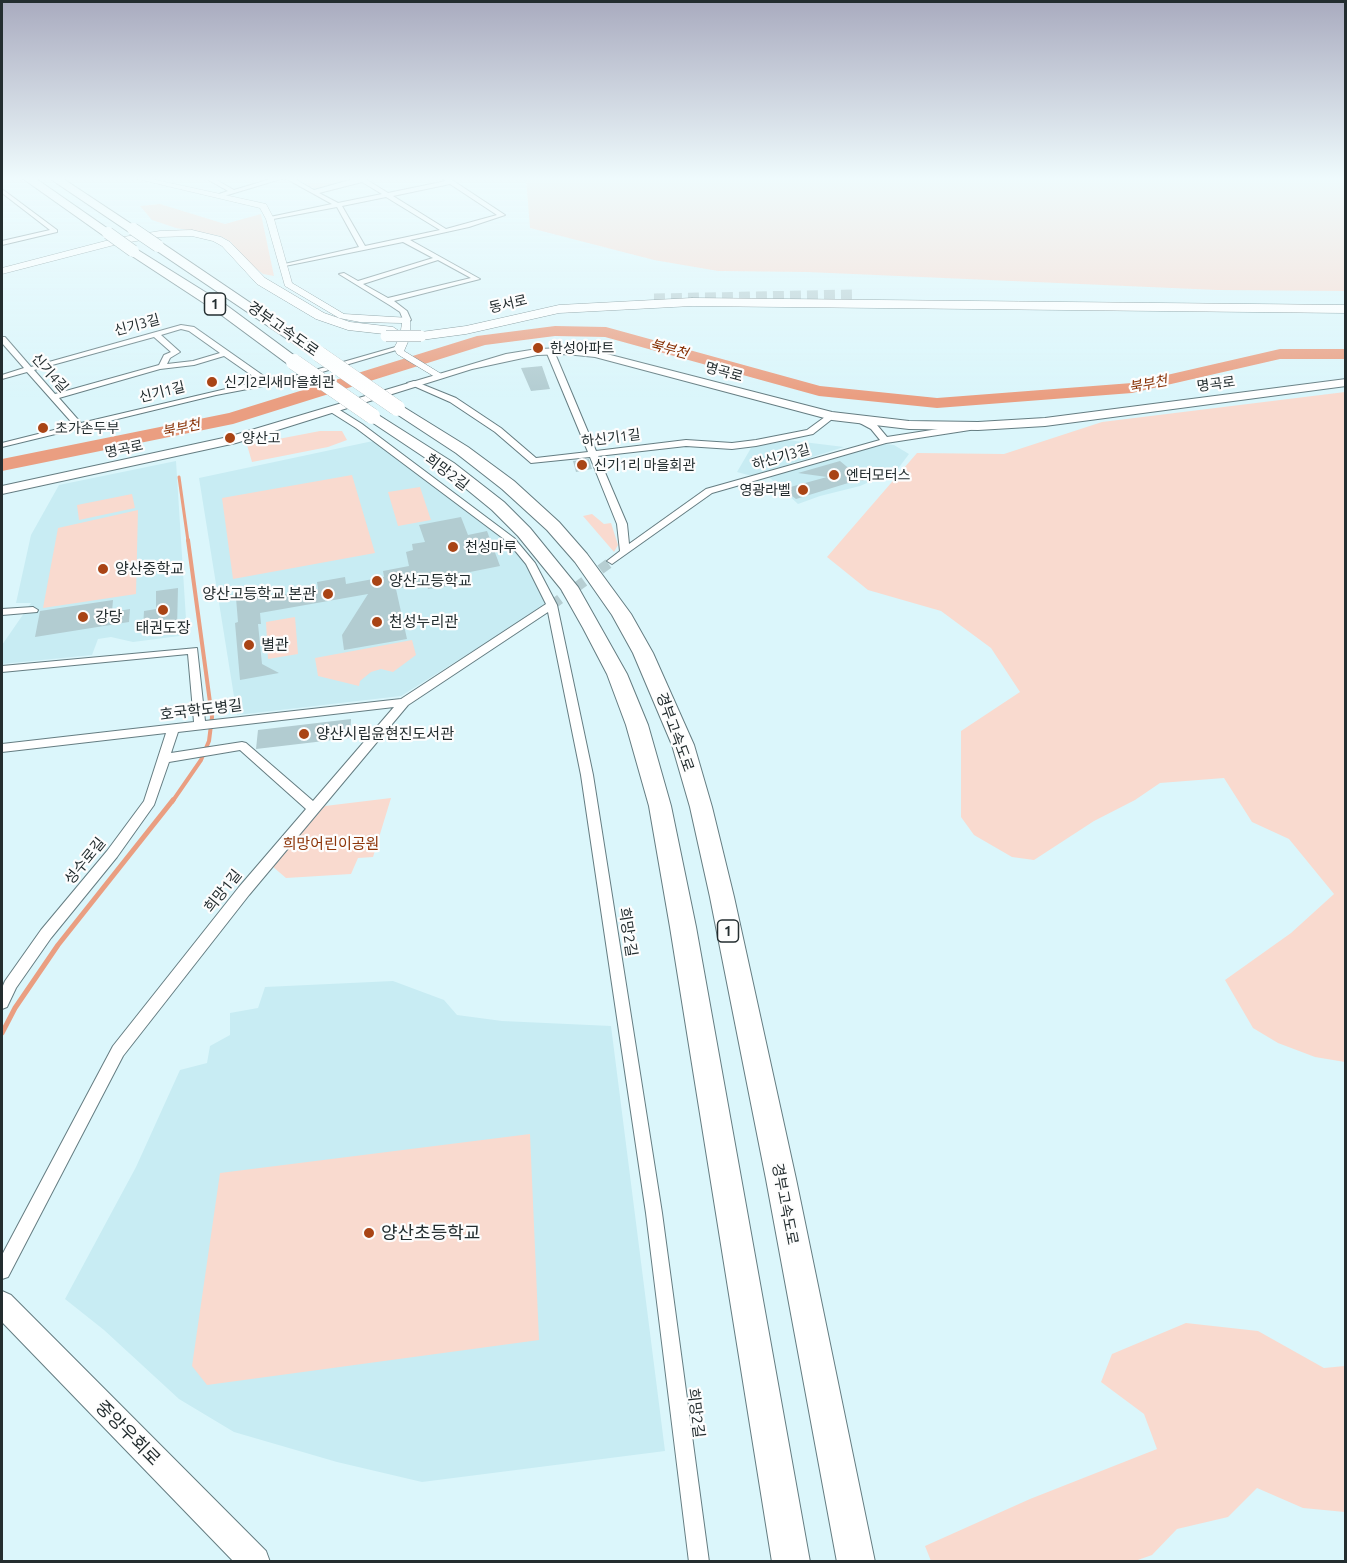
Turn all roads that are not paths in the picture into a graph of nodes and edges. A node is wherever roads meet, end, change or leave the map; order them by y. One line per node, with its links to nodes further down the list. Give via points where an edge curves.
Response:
1 (91, 251): 10 (highway, 동서로, bridge)
2 (133, 251): 60 (highway, 경부고속도로 / 1, bridge, via 448,466 498,506 568,587 594,628 638,725 660,806)
3 (165, 251): 61 (highway, 경부고속도로 / 1, bridge, via 508,485 581,558 643,653 683,745 701,807 781,1179)
4 (219, 251): 20 (highway, 동서로, bridge, via 246,279 310,319 348,332)
5 (278, 251): 9 (street)
6 (350, 251): 9 (street)
7 (426, 251): 8 (street)
8 (439, 258): 12 (street); 15 (street, via 477,279)
9 (282, 266): 18 (street, via 288,284 342,316)
10 (2, 273)
11 (342, 274): 12 (street)
12 (358, 283): 15 (street)
13 (853, 295): 16 (highway)
14 (654, 299): 20 (highway, 동서로, via 549,306)
15 (388, 300): 18 (street, via 403,311)
16 (1346, 301)
17 (1346, 309): 20 (highway, 동서로, via 692,302 559,309 466,330)
18 (407, 320): 22 (street)
19 (155, 334): 24 (street, 신기3길, via 181,327 191,329); 25 (street, via 176,352 167,357); 26 (street, 신기3길)
20 (421, 334)
21 (2, 339): 26 (street, 신기4길)
22 (400, 350): 27 (street); 29 (street, 신기1길, via 295,378)
23 (550, 351): 27 (main road, 명곡로, via 510,356); 34 (main road, 명곡로, via 614,358); 41 (street)
24 (227, 353): 25 (street); 29 (street, 신기3길)
25 (162, 367): 32 (street)
26 (28, 369): 28 (street, 신기3길); 32 (street, 신기4길)
27 (438, 375): 31 (main road, 명곡로)
28 (2, 377)
29 (266, 381): 37 (street, 신기1길)
30 (1346, 382): 38 (main road, 명곡로, via 1045,422)
31 (411, 383): 33 (main road, 명곡로); 41 (street, 하신기1길, via 453,400 498,430 534,461)
32 (54, 397): 37 (street, 신기4길)
33 (332, 409): 42 (main road, 명곡로, via 204,447); 45 (street, 희망2길, via 511,540 530,563)
34 (832, 416): 35 (main road, 명곡로); 41 (street, 하신기1길, via 810,432 756,443 686,443)
35 (861, 420): 36 (main road, 명곡로); 39 (street, via 874,427)
36 (930, 425): 38 (main road, 명곡로); 39 (street)
37 (79, 426): 40 (street, 신기1길)
38 (978, 426): 39 (street, 하신기3길)
39 (885, 441): 43 (street, 하신기3길, via 708,491)
40 (2, 445)
41 (592, 453): 43 (street, via 622,524)
42 (2, 490)
43 (625, 551): 44 (street, 하신기3길)
44 (612, 561)
45 (552, 604): 49 (street, 희망1길); 59 (street, 희망2길, via 585,762 654,1213)
46 (33, 610): 47 (street)
47 (2, 612)
48 (2, 669): 50 (street, via 193,650)
49 (404, 702): 50 (street, 호국학도병길); 54 (street, 희망1길)
50 (201, 726): 51 (street, 호국학도병길)
51 (173, 729): 52 (street, 호국학도병길); 53 (street, 성수로길)
52 (2, 748)
53 (166, 758): 54 (street, via 242,746); 55 (street, 성수로길, via 150,802 46,934)
54 (313, 808): 56 (street, 희망1길, via 118,1051)
55 (2, 1003)
56 (2, 1271)
57 (5, 1314): 58 (main road, 중앙우회로)
58 (255, 1562)
59 (699, 1562)
60 (791, 1562)
61 (856, 1562)

